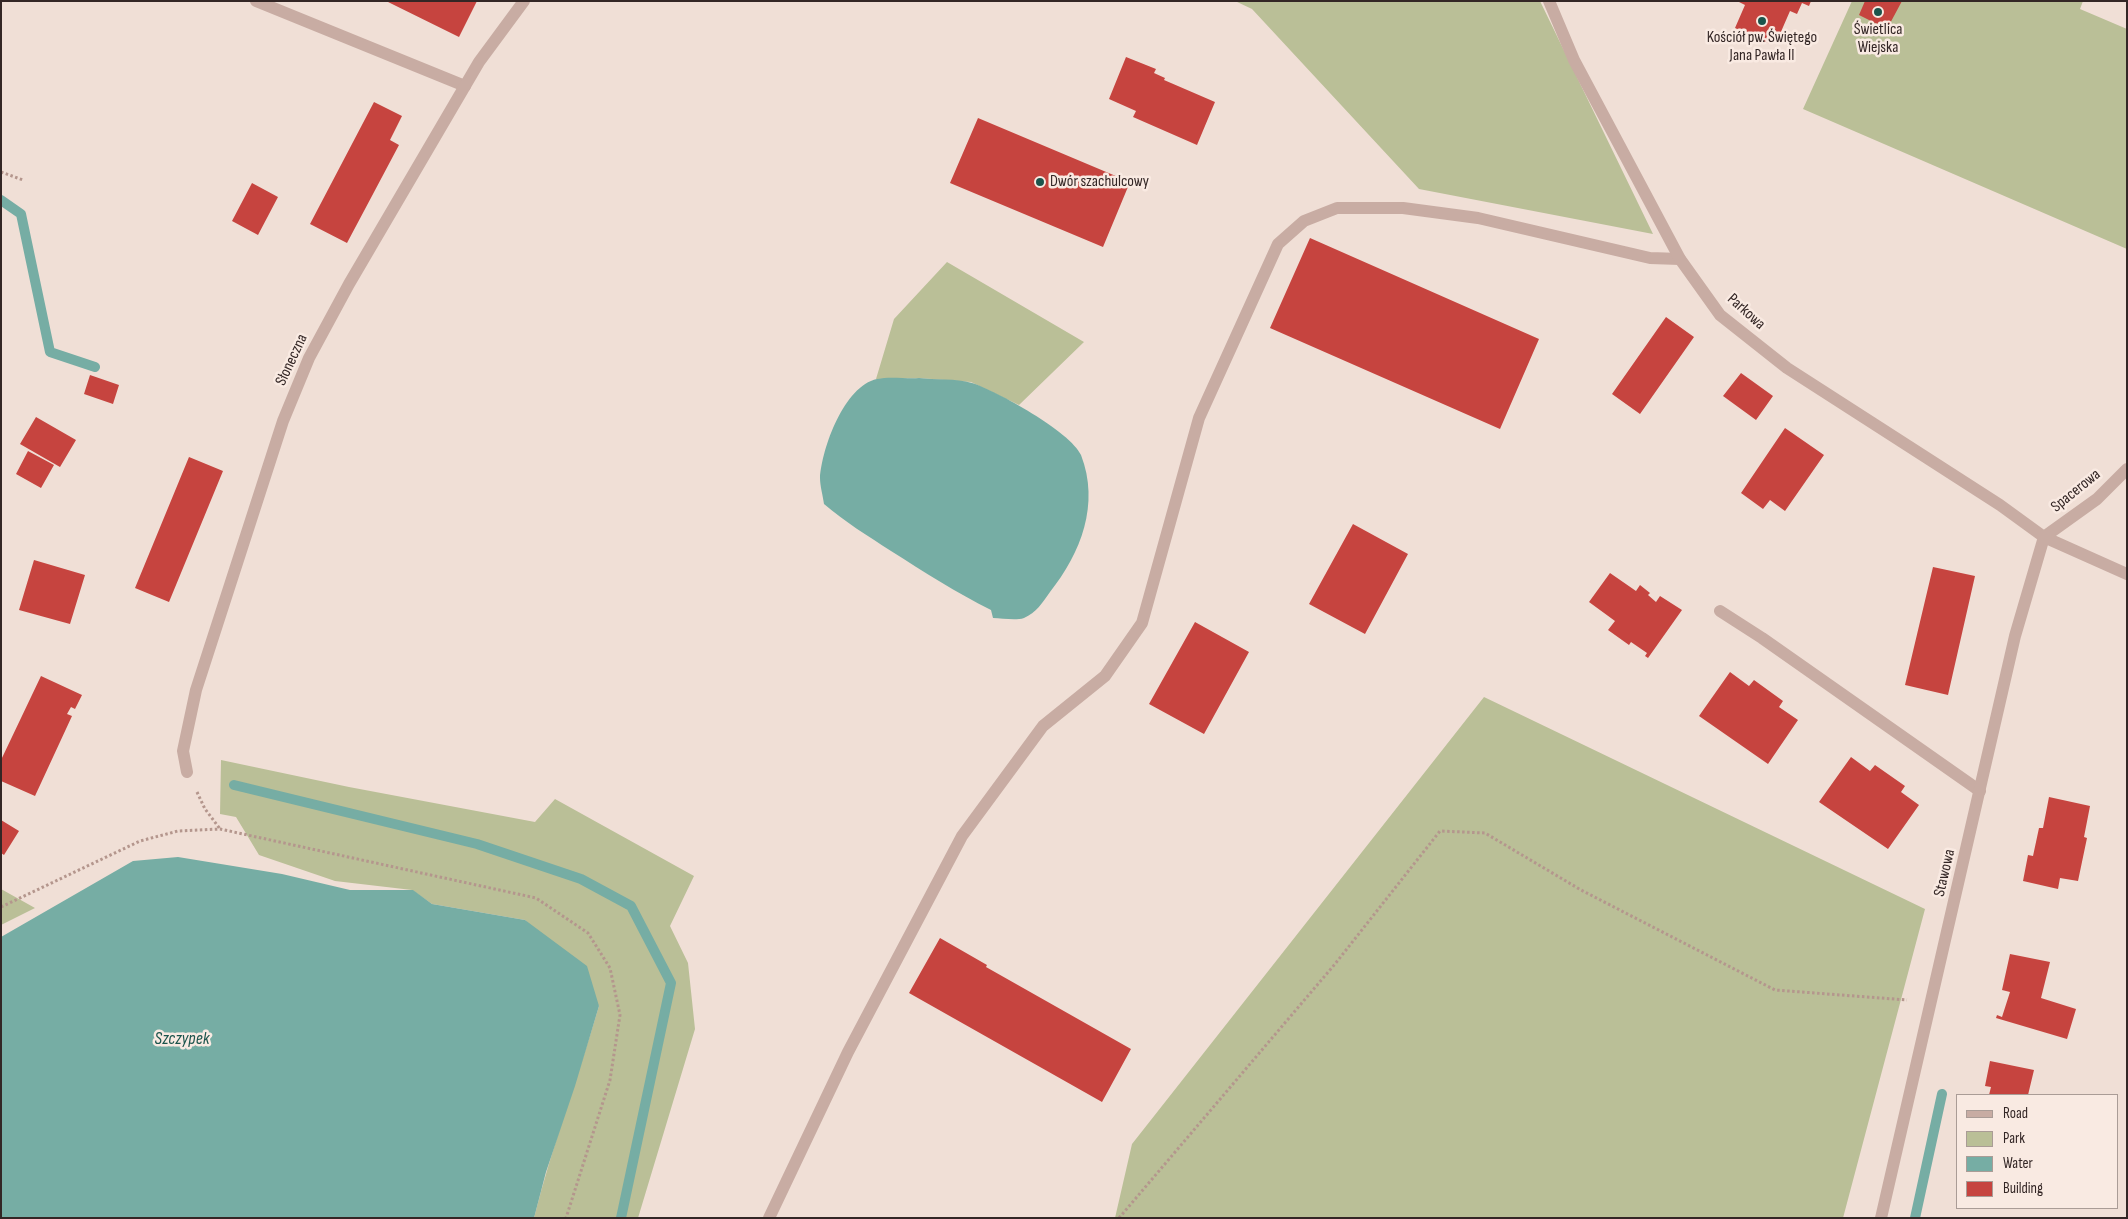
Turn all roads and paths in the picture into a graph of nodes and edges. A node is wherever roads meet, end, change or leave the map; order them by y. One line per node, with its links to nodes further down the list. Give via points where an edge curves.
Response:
1 (256, 1): 4 (street)
2 (524, 1): 4 (street, Słoneczna)
3 (1549, 1): 7 (street, Parkowa, via 1574,60)
4 (465, 86): 12 (street, Słoneczna, via 340,300 283,421 196,690 183,751)
5 (1, 172): 6 (path)
6 (23, 180)
7 (1680, 259): 9 (street, Parkowa, via 1720,315 1787,368 2000,505); 18 (street, via 1650,258 1478,218 1403,208 1337,208 1304,221 1278,244 1198,418 1142,623 1105,676 1043,726 962,836 848,1052)
8 (2127, 469): 9 (street, Spacerowa, via 2096,499)
9 (2044, 537): 10 (street, Parkowa); 13 (street, Stawowa, via 2016,636)
10 (2127, 574)
11 (1720, 611): 13 (street)
12 (188, 772): 14 (path, via 205,809)
13 (1980, 792): 16 (street, Stawowa)
14 (220, 829): 15 (path, via 178,831 140,841); 17 (path, via 536,898 588,933 610,968 620,1015 610,1080)
15 (1, 907)
16 (1932, 1001): 19 (path, via 1775,990 1581,890 1485,833 1440,831 1334,964); 20 (street, Stawowa)
17 (566, 1218)
18 (769, 1218)
19 (1119, 1218)
20 (1881, 1218)

